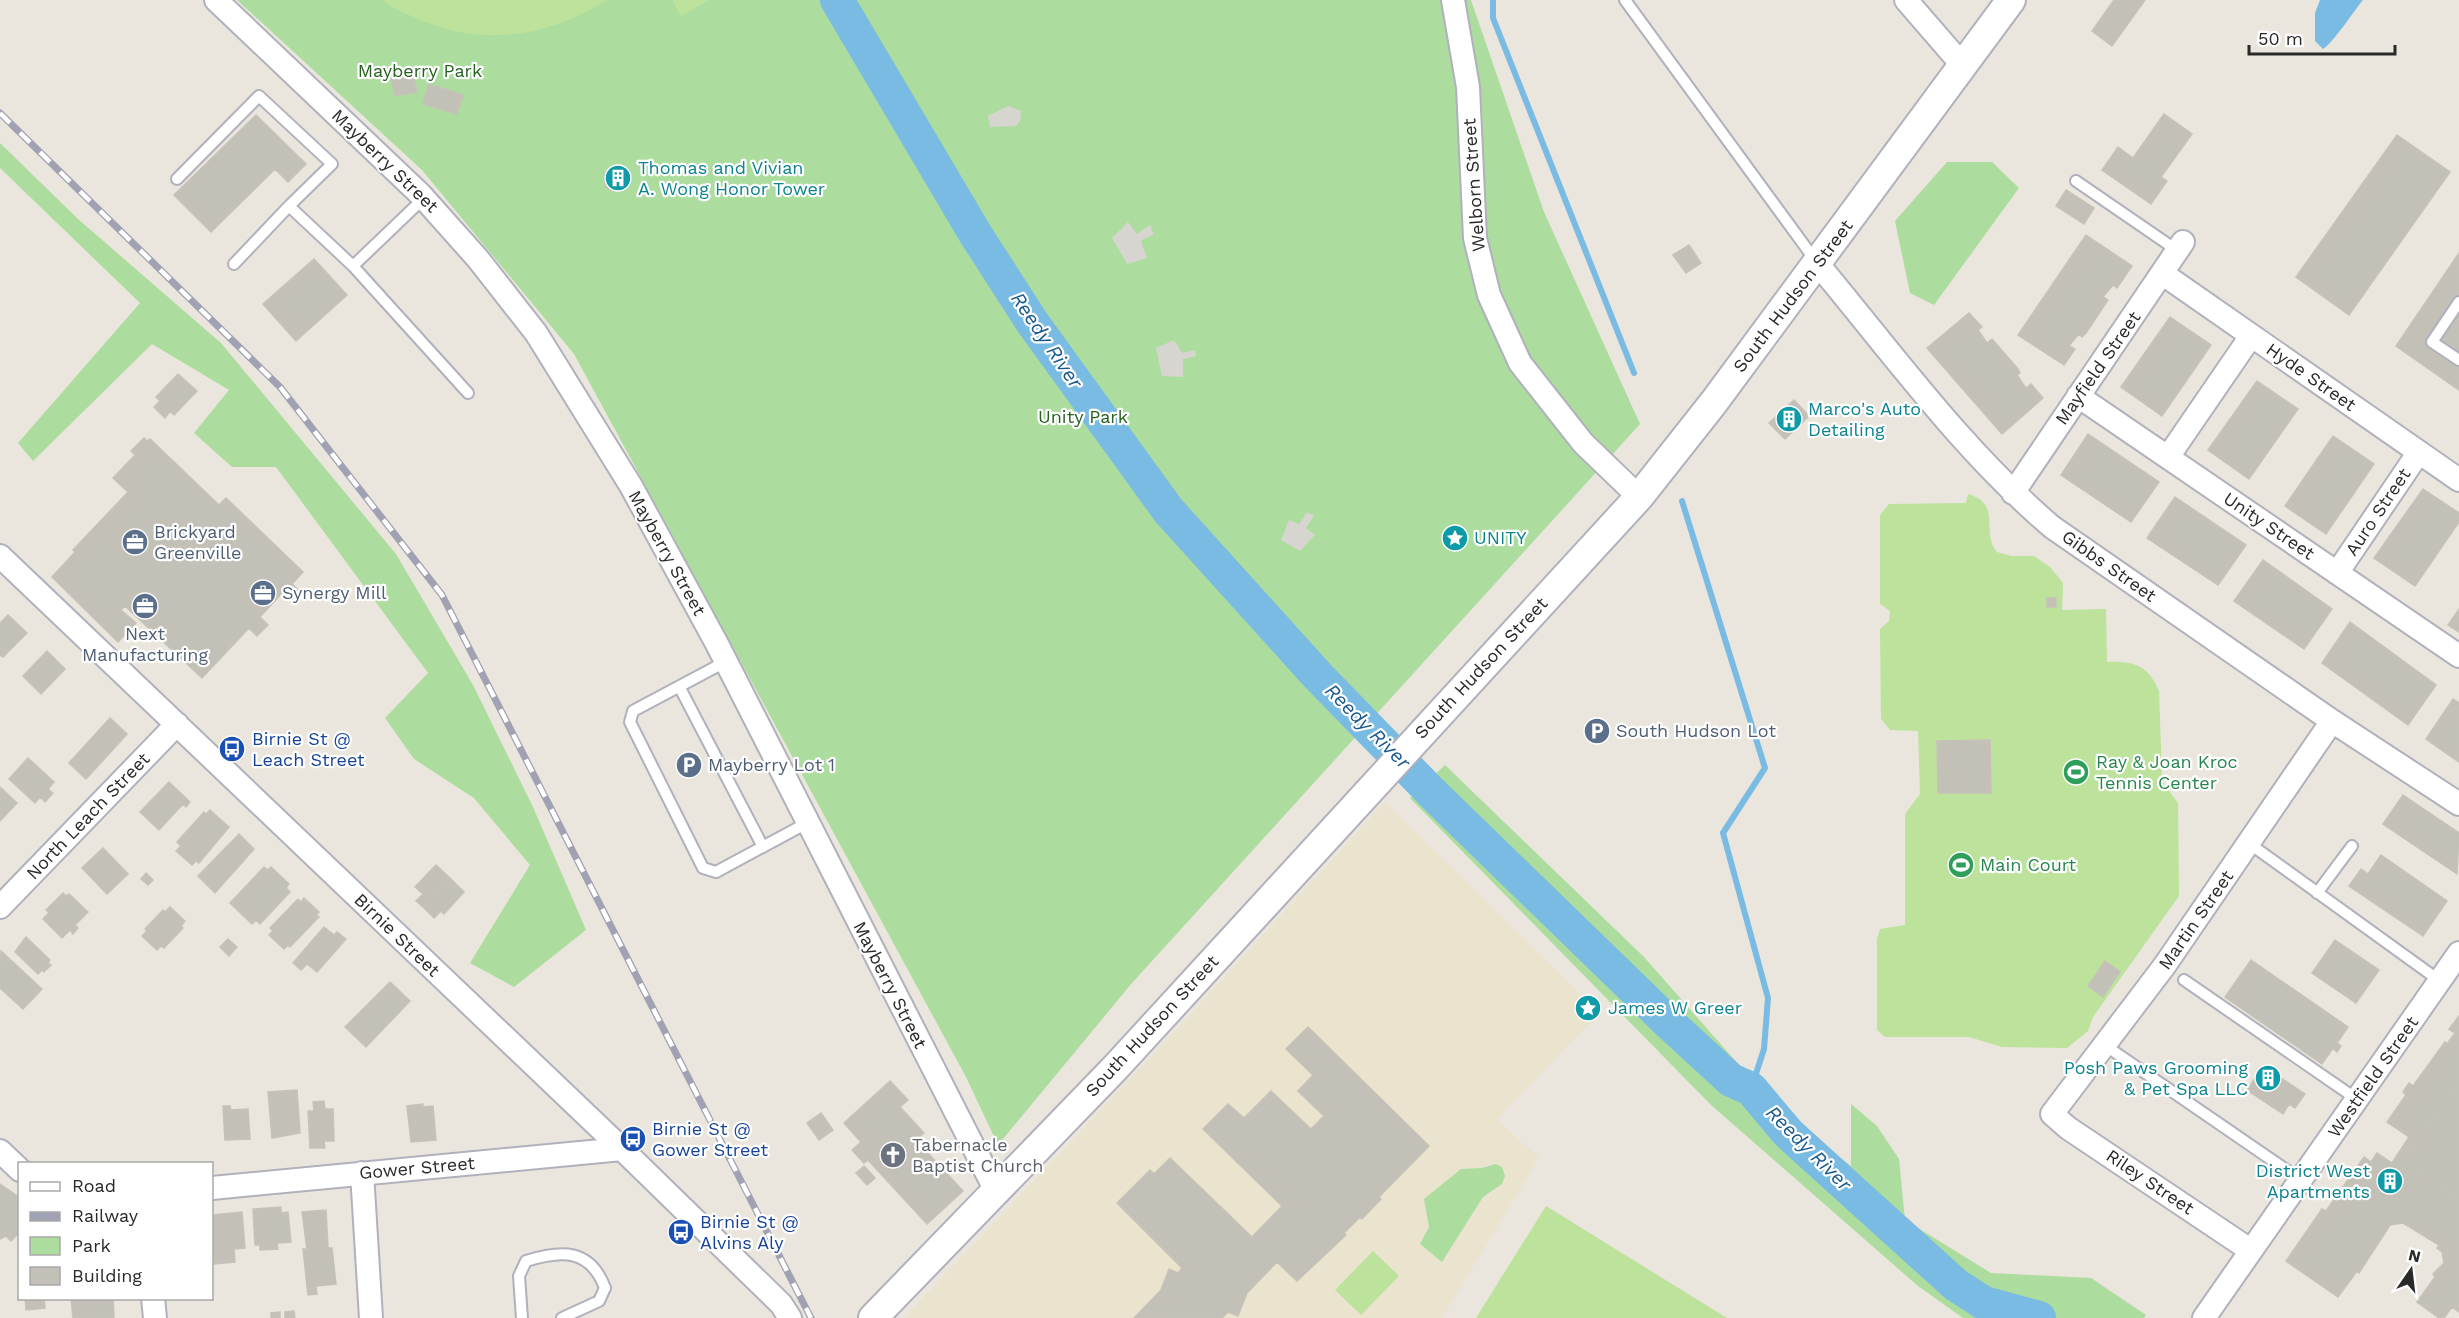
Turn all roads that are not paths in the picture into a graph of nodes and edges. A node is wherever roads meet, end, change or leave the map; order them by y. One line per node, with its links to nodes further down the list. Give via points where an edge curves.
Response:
1 (216, 0): 9 (street, Mayberry Street)
2 (1453, 0): 25 (street, Welborn Street, via 1468,87 1474,238 1489,296 1520,363 1583,442)
3 (1625, 0): 12 (lane)
4 (1906, 0): 6 (street)
5 (2011, 0): 6 (street, South Hudson Street)
6 (1964, 67): 12 (street, South Hudson Street)
7 (177, 179): 10 (lane, via 259,96 332,164)
8 (2076, 181): 11 (lane)
9 (424, 198): 14 (lane); 29 (street, Mayberry Street, via 536,333 631,486)
10 (289, 206): 13 (lane); 14 (lane)
11 (2180, 247): 15 (street, Mayfield Street)
12 (1817, 263): 24 (street, Gibbs Street, via 1928,401); 25 (street, South Hudson Street)
13 (234, 264)
14 (353, 266): 19 (lane)
15 (2163, 274): 17 (street, Hyde Street); 20 (street, Mayfield Street)
16 (2459, 302): 18 (lane, via 2432,342)
17 (2251, 336): 21 (street, Hyde Street); 22 (street)
18 (2459, 360)
19 (468, 393)
20 (2078, 396): 22 (street, Unity Street); 24 (street, Mayfield Street)
21 (2419, 452): 23 (street, Hyde Street); 27 (street, Auro Street)
22 (2168, 457): 27 (street, Unity Street)
23 (2459, 480)
24 (2013, 493): 31 (street, Gibbs Street, via 2052,527)
25 (1639, 497): 52 (street, South Hudson Street)
26 (5, 570): 32 (street, Birnie Street)
27 (2337, 573): 28 (street, Unity Street)
28 (2459, 656)
29 (725, 662): 30 (lane); 34 (street, Mayberry Street)
30 (680, 688): 37 (lane); 37 (lane, via 633,711 630,722 703,868 716,872)
31 (2332, 721): 33 (street, Gibbs Street); 35 (street, Martin Street)
32 (177, 724): 39 (street, North Leach Street); 46 (street, Birnie Street)
33 (2459, 804)
34 (807, 823): 37 (lane); 52 (street, Mayberry Street)
35 (2250, 844): 38 (lane); 43 (street, Martin Street)
36 (2352, 846): 38 (lane)
37 (763, 847)
38 (2318, 893): 42 (lane)
39 (0, 907)
40 (2459, 953): 42 (street, Westfield Street)
41 (2184, 980): 44 (lane)
42 (2440, 981): 44 (street, Westfield Street)
43 (2106, 1046): 45 (street, Martin Street); 50 (lane)
44 (2358, 1101): 50 (street, Westfield Street)
45 (2052, 1114): 53 (street, Riley Street)
46 (622, 1149): 49 (street, Gower Street); 59 (street, Birnie Street, via 774,1297)
47 (0, 1151): 48 (street)
48 (18, 1168)
49 (362, 1173): 51 (street, Gower Street); 56 (street)
50 (2302, 1180): 53 (street, Westfield Street)
51 (213, 1188)
52 (997, 1193): 60 (street, South Hudson Street)
53 (2250, 1250): 61 (street, Westfield Street)
54 (153, 1300): 55 (street)
55 (154, 1318)
56 (371, 1318)
57 (522, 1318): 58 (lane, via 519,1276 526,1260 553,1252 580,1256 599,1271 605,1288 600,1301)
58 (562, 1318)
59 (790, 1318)
60 (873, 1318)
61 (2204, 1318)

